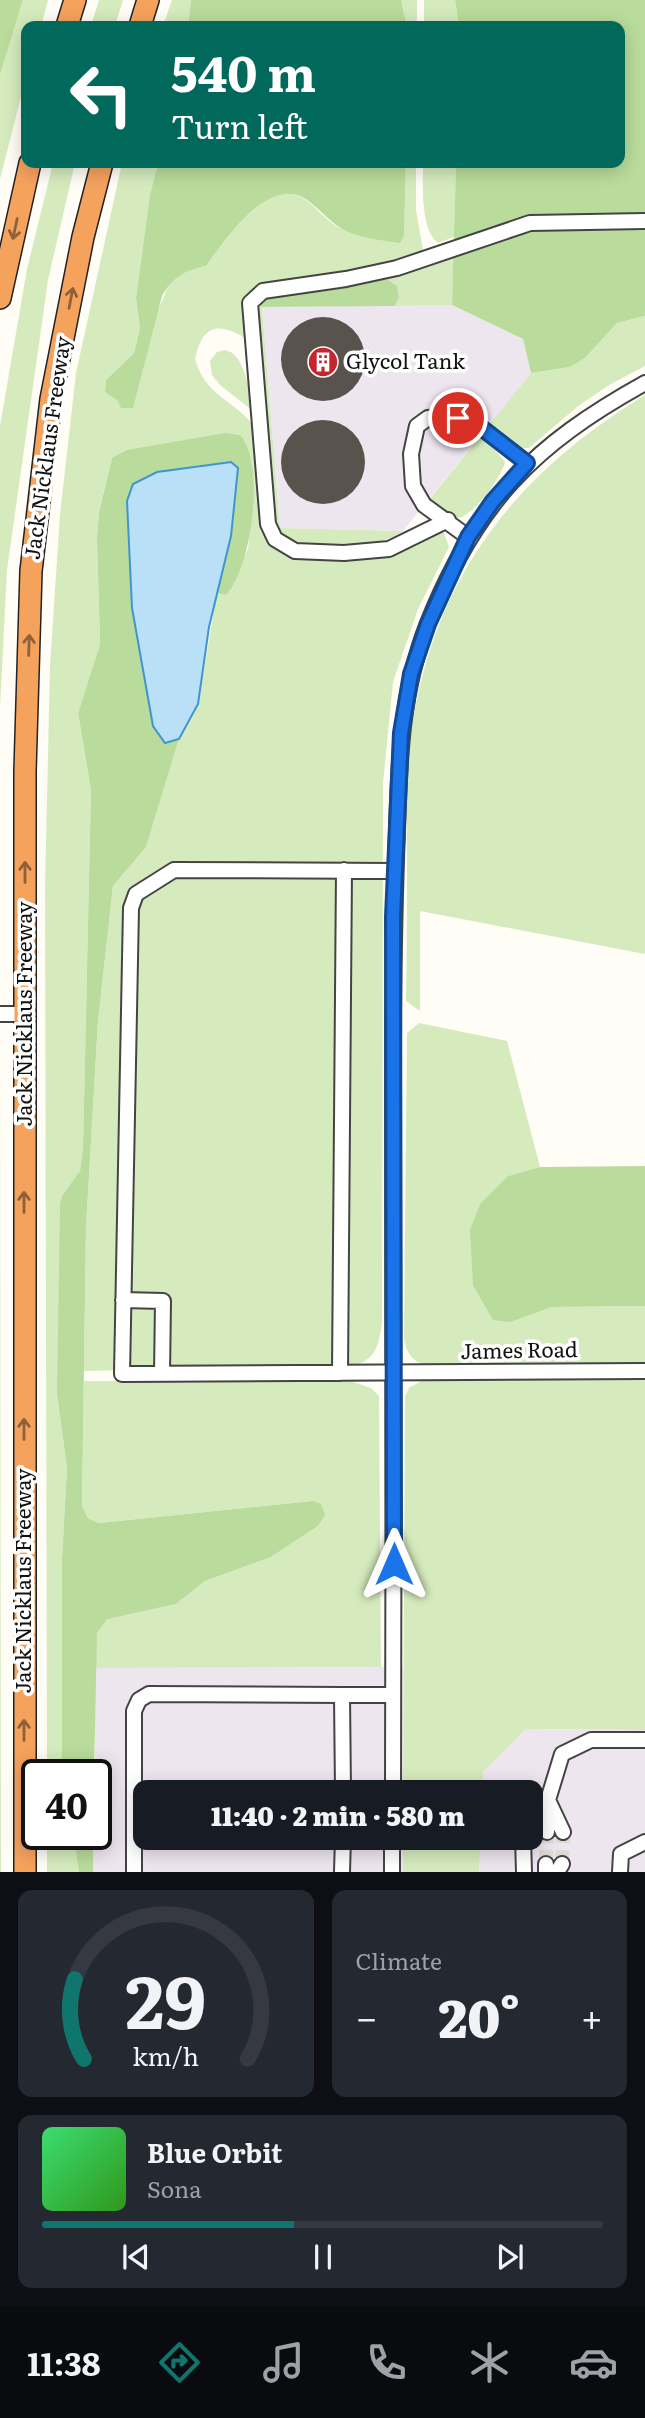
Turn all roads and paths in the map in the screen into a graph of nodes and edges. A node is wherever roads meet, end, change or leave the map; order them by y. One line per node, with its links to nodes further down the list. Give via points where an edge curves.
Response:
1 (75, 0): 3 (highway)
2 (148, 0): 4 (highway)
3 (69, 21)
4 (142, 21)
5 (29, 168): 8 (highway, one-way to 8)
6 (101, 168): 16 (highway, Jack Nicklaus Freeway, one-way to 6, via 31,572 51,399 82,237)
7 (645, 221): 11 (street, via 530,223 397,268 264,291 250,303 268,524 275,539 295,551 389,549)
8 (0, 299)
9 (645, 383): 10 (street, via 569,429)
10 (527, 463): 11 (street, via 474,422 428,418 413,439 413,486 424,505); 12 (street)
11 (448, 520): 12 (street)
12 (468, 537): 14 (street, via 428,624 411,674 401,733)
13 (344, 870): 14 (street); 17 (street, via 174,870 136,894 131,908); 19 (street)
14 (395, 871): 20 (street)
15 (0, 1014): 16 (street)
16 (24, 1014): 35 (highway, Jack Nicklaus Freeway, one-way to 16)
17 (123, 1300): 21 (street, via 163,1301); 21 (street, James Road, via 122,1374)
18 (645, 1371): 20 (street, James Road)
19 (340, 1373): 20 (street, James Road); 21 (street, James Road)
20 (393, 1373): 23 (street)
21 (162, 1374)
22 (342, 1695): 23 (street); 25 (street); 36 (street, via 149,1694 139,1700 134,1712)
23 (393, 1695): 26 (street)
24 (645, 1740): 27 (street, via 591,1740 562,1754)
25 (343, 1780)
26 (393, 1780)
27 (548, 1800): 28 (street); 29 (street); 30 (street)
28 (543, 1805)
29 (547, 1832)
30 (563, 1832)
31 (645, 1842): 40 (street, via 621,1854)
32 (342, 1850): 37 (street)
33 (393, 1850): 38 (street)
34 (523, 1850): 39 (street)
35 (25, 1872)
36 (134, 1872)
37 (342, 1872)
38 (392, 1872)
39 (524, 1872)
40 (620, 1872)

